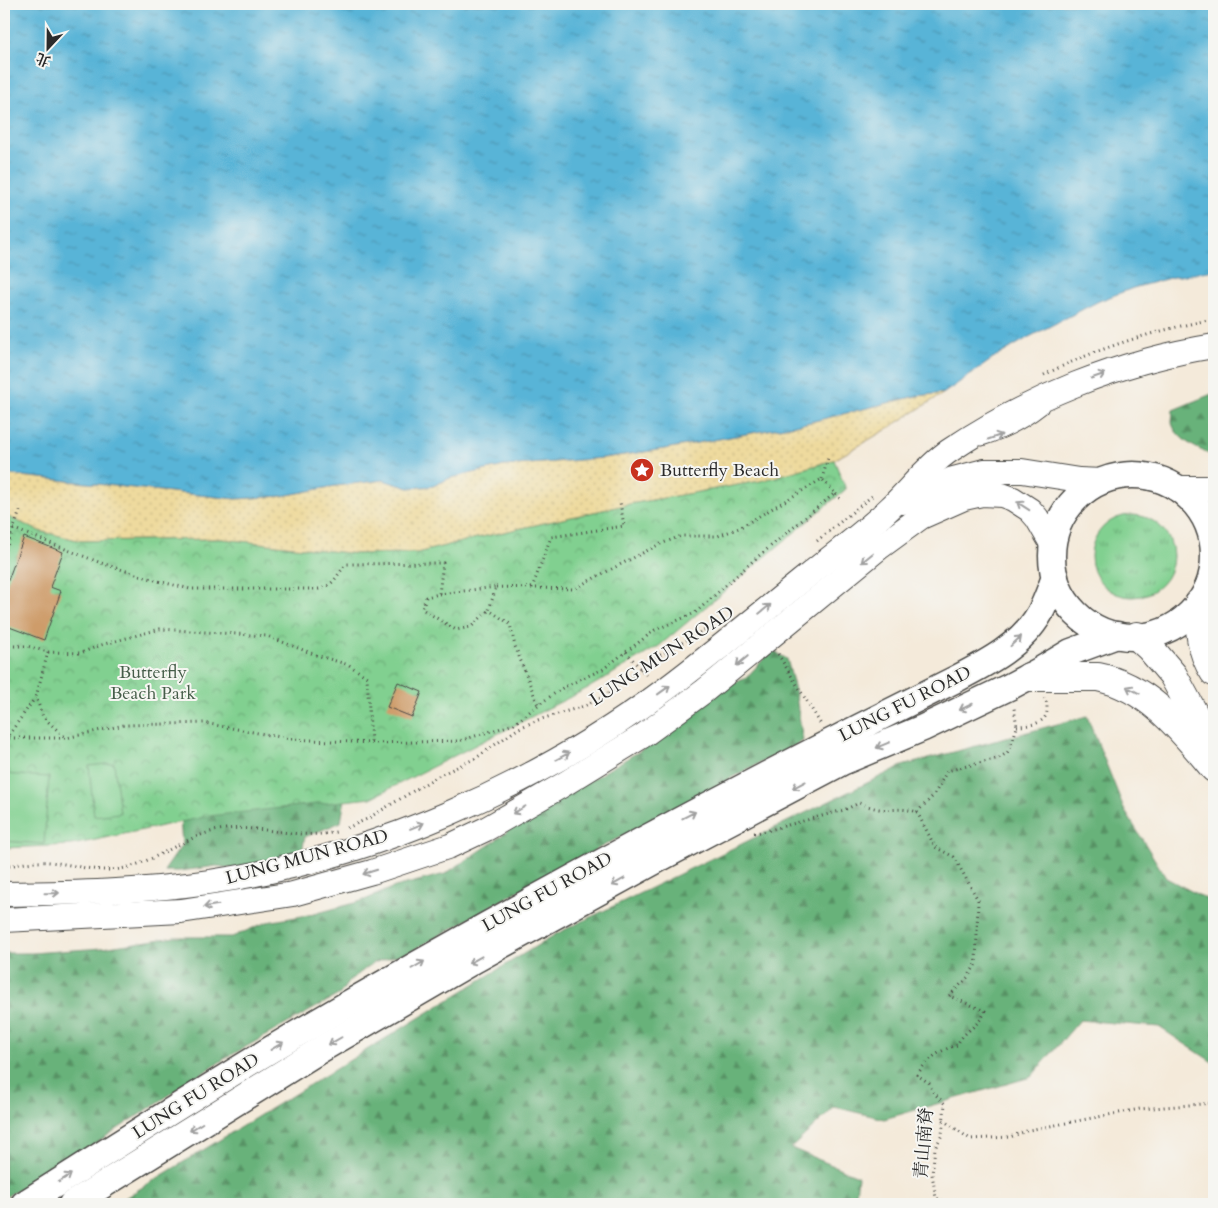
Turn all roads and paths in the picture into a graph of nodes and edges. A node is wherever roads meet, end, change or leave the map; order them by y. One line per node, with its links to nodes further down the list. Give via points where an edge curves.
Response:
1 (1214, 319): 3 (path, via 1117,345)
2 (1214, 346): 10 (main road, LUNG MUN ROAD, one-way to 2, via 948,452 1008,416 1073,385 1144,362)
3 (1040, 377)
4 (828, 458): 5 (path)
5 (822, 479): 9 (path); 22 (path, via 739,528 718,536 682,536 573,589)
6 (1102, 481): 7 (main road, LUNG FU ROAD, via 1140,475); 10 (main road, via 1022,471 984,471); 18 (main road, LUNG FU ROAD, via 1089,486 1071,502 1062,515)
7 (1175, 488): 8 (main road); 23 (main road, LUNG FU ROAD, via 1194,503 1209,530 1214,568)
8 (1214, 488)
9 (835, 493): 11 (path); 31 (path, via 695,612 655,630)
10 (884, 500): 17 (path); 51 (main road, LUNG MUN ROAD, one-way to 10, via 164,887 254,874 371,842 469,804 566,755 617,724 697,665)
11 (842, 501)
12 (620, 502): 22 (path, via 624,526 551,537)
13 (20, 511): 16 (path)
14 (4, 525): 16 (path)
15 (905, 527): 18 (main road, LUNG FU ROAD, one-way to 15, via 1030,510 1013,499 992,494 969,496 950,503); 52 (main road, LUNG MUN ROAD, one-way to 52, via 736,666 658,725 562,786 450,846 294,894 181,911)
16 (13, 529): 19 (path); 24 (path, via 101,563 190,588 319,588 327,587 347,564 443,563)
17 (816, 542)
18 (1052, 544): 20 (main road, LUNG FU ROAD)
19 (4, 554)
20 (1055, 578): 27 (main road, LUNG FU ROAD, via 1066,602 1088,624 1102,631); 55 (main road, LUNG FU ROAD, one-way to 20, via 307,1028 610,856 994,658 1030,628)
21 (496, 587): 22 (path); 24 (path); 25 (path)
22 (532, 588)
23 (1206, 589): 27 (main road, LUNG FU ROAD, via 1189,614 1176,624 1163,631); 33 (highway, via 1201,641)
24 (439, 594): 25 (path, via 426,597 422,609 456,630 471,627)
25 (489, 610): 37 (path, via 510,624)
26 (717, 623): 32 (path, LUNG MUN ROAD)
27 (1127, 636): 35 (main road, LUNG FU ROAD, via 1071,652); 44 (highway, via 1154,653 1173,675)
28 (4, 646): 30 (path, via 27,646)
29 (775, 650): 40 (path)
30 (48, 652): 36 (path); 43 (path, via 81,653 160,629 267,636 349,665 367,678)
31 (626, 652): 32 (path); 37 (path, via 603,669 564,686)
32 (641, 668): 34 (path); 47 (path, LUNG MUN ROAD, via 601,698 519,728 484,753)
33 (1214, 672)
34 (646, 675)
35 (1035, 686): 39 (path, via 1046,701 1046,716 1028,726); 45 (highway, one-way to 35, via 1161,709 1129,687 1098,678); 56 (main road, LUNG FU ROAD, one-way to 56, via 842,762 660,858 323,1048)
36 (36, 697): 41 (path); 42 (path, via 43,717)
37 (538, 705): 43 (path, via 514,724 459,740)
38 (1014, 710): 39 (path)
39 (1017, 726): 46 (path, via 1007,754 947,772 934,794)
40 (825, 731)
41 (5, 738): 42 (path)
42 (66, 738): 43 (path, via 124,725 204,723 291,738)
43 (371, 743)
44 (1214, 751)
45 (1214, 768)
46 (917, 812): 49 (path, via 905,808 877,809 859,803 844,810); 54 (path, 青山南脊, via 935,846 954,856 978,900 976,964 949,996 985,1010 982,1020 961,1036 957,1045 946,1048 924,1064 917,1075 929,1083 945,1104)
47 (346, 829)
48 (338, 831): 50 (path, LUNG MUN ROAD, via 315,834 243,828 218,830 194,837 133,866 114,870 39,862)
49 (748, 834)
50 (4, 867)
51 (4, 894)
52 (4, 920)
53 (1214, 1103): 54 (path, via 1140,1109 1029,1130 1010,1137 970,1139)
54 (943, 1120): 57 (path, 青山南脊, via 932,1174 936,1198)
55 (24, 1204)
56 (72, 1204)
57 (952, 1204)

